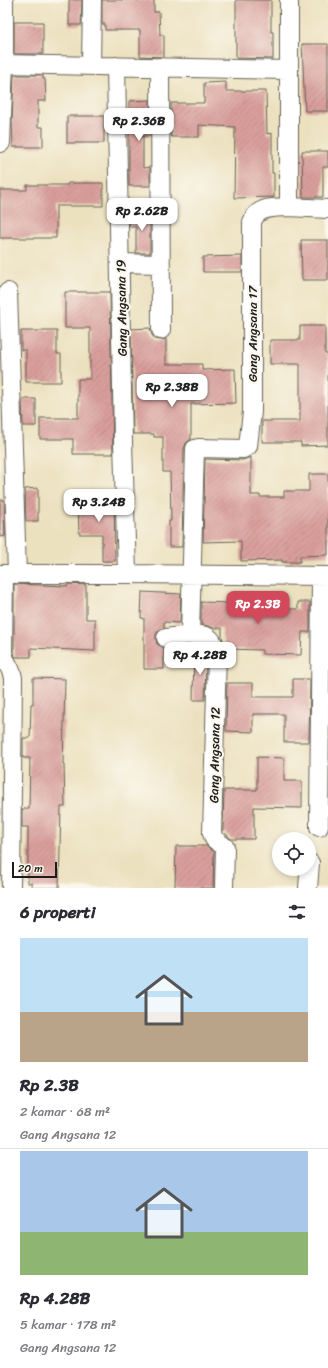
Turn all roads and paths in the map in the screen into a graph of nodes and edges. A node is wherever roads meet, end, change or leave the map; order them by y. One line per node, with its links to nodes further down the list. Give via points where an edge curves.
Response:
1 (4, 0): 4 (street)
2 (92, 0): 5 (street)
3 (289, 0): 8 (street)
4 (4, 64): 5 (street); 9 (street)
5 (91, 66): 6 (street)
6 (116, 66): 7 (street); 12 (street, Gang Angsana 19)
7 (160, 67): 8 (street); 13 (street)
8 (288, 70): 10 (street)
9 (1, 143)
10 (289, 207): 11 (street); 18 (street, Gang Angsana 17, via 263,209 256,214 252,222 252,412 249,444 242,449 194,449)
11 (328, 209)
12 (120, 263): 13 (street); 17 (street, Gang Angsana 19)
13 (160, 264): 15 (street)
14 (8, 292): 16 (street)
15 (161, 330)
16 (7, 574): 17 (street); 24 (street, via 3,654 13,678)
17 (127, 574): 18 (street)
18 (192, 575): 19 (street); 20 (street)
19 (324, 576): 22 (street)
20 (190, 635): 21 (street, Gang Angsana 12); 25 (street, Gang Angsana 12, via 202,635 215,645 212,833 214,839 224,845 226,850)
21 (166, 638)
22 (319, 827)
23 (309, 876): 26 (street)
24 (11, 888)
25 (224, 888)
26 (308, 888)

